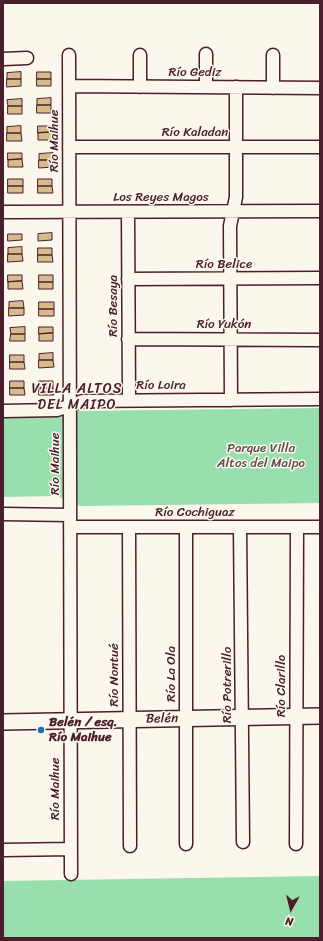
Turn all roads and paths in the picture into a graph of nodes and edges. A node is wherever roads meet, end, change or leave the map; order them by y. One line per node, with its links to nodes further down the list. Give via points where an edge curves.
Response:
1 (206, 54): 9 (street)
2 (69, 55): 7 (street, Río Maihue)
3 (140, 55): 8 (street)
4 (273, 55): 11 (street)
5 (27, 58): 6 (street)
6 (3, 59)
7 (69, 86): 8 (street, Río Gediz); 13 (street, Río Maihue)
8 (140, 87): 9 (street, Río Gediz)
9 (206, 87): 10 (street, Río Gediz)
10 (236, 87): 11 (street, Río Gediz); 14 (street)
11 (273, 88): 12 (street, Río Gediz)
12 (320, 88)
13 (69, 147): 14 (street, Río Kaladan); 17 (street, Río Maihue)
14 (236, 147): 15 (street, Río Kaladan); 19 (street, via 236,197)
15 (320, 147)
16 (3, 212): 17 (street, Los Reyes Magos)
17 (69, 212): 18 (street, Los Reyes Magos); 30 (street, Río Maihue)
18 (128, 212): 19 (street, Los Reyes Magos); 22 (street, Río Besaya)
19 (233, 212): 20 (street, Los Reyes Magos); 23 (street, via 230,226)
20 (320, 212)
21 (320, 278): 23 (street, Río Belice)
22 (128, 279): 23 (street, Río Belice); 24 (street, Río Besaya)
23 (230, 279): 25 (street)
24 (128, 339): 25 (street, Río Yukón); 28 (street, Río Besaya)
25 (230, 339): 26 (street, Río Yukón); 29 (street)
26 (320, 340)
27 (320, 399): 29 (street, Río Loira)
28 (129, 400): 29 (street, Río Loira); 30 (street, Río Loira, via 83,401)
29 (230, 400)
30 (70, 406): 31 (street, Río Loira, via 57,410); 33 (street, Río Maihue)
31 (3, 411)
32 (3, 514): 33 (street)
33 (70, 515): 39 (street, Río Maihue)
34 (129, 527): 35 (street, Río Cochiguaz); 39 (street, Río Cochiguaz); 45 (street, Río Nontué)
35 (186, 527): 36 (street, Río Cochiguaz); 43 (street, Río La Ola)
36 (240, 527): 37 (street, Río Cochiguaz); 42 (street, Río Potrerillo)
37 (297, 527): 38 (street, Río Cochiguaz); 40 (street, Río Clarillo)
38 (320, 527)
39 (70, 528): 44 (street, Río Maihue)
40 (296, 716): 41 (street, Belén); 42 (street, Belén); 49 (street, Río Clarillo)
41 (320, 716)
42 (242, 717): 43 (street, Belén); 47 (street, Río Potrerillo)
43 (186, 718): 45 (street, Belén); 48 (street, Río La Ola)
44 (70, 720): 45 (street, Belén); 46 (street, Belén); 51 (street, Río Maihue)
45 (129, 720): 50 (street, Río Nontué)
46 (3, 722)
47 (243, 842)
48 (186, 844)
49 (296, 844)
50 (130, 846)
51 (70, 849): 52 (street); 53 (street, Río Maihue)
52 (3, 850)
53 (71, 874)

